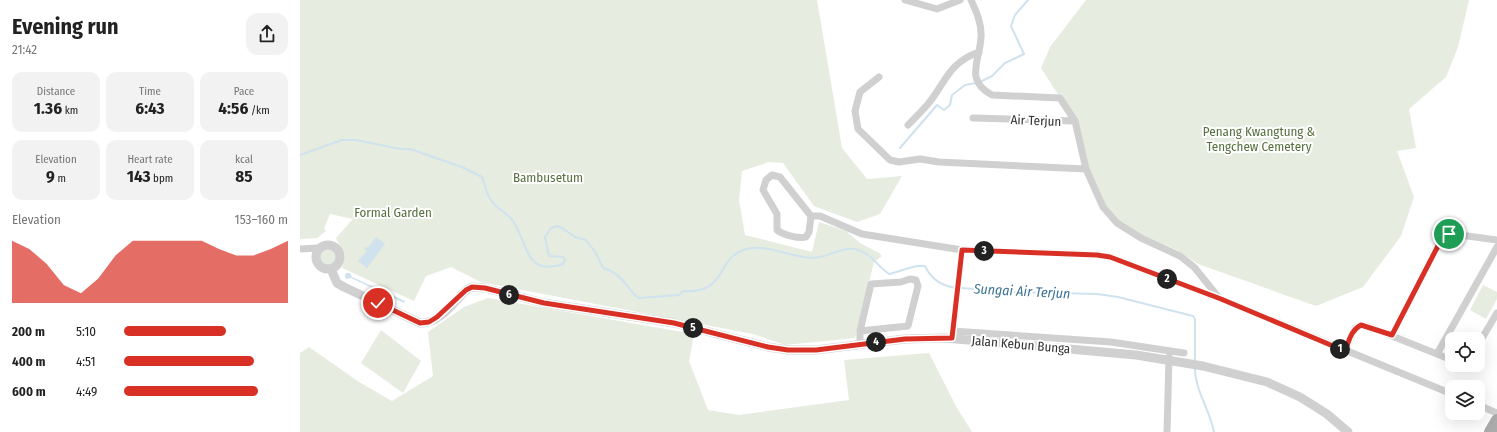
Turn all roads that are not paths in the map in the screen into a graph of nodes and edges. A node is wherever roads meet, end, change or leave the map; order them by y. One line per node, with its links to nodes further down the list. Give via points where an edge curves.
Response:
1 (905, 0): 2 (street, via 937,9)
2 (960, 0)
3 (971, 0): 4 (street, via 977,14 981,36)
4 (979, 52): 7 (street, via 975,67 977,81 983,91 992,95 1060,98); 8 (street, via 957,64 928,104)
5 (879, 77): 9 (street, via 860,92 855,111 858,129 890,160 899,162 920,159)
6 (972, 118): 7 (street, Air Terjun)
7 (1075, 121): 9 (street, Air Terjun)
8 (908, 124)
9 (1086, 169): 17 (street, Air Terjun, via 1102,207 1117,223 1141,238 1180,256 1194,267)
10 (811, 216): 10 (street, via 780,177 772,175 766,180 763,190 777,214 776,228 779,232 806,237); 15 (street, via 820,216 862,234)
11 (1497, 240): 22 (street, via 1453,234 1442,238)
12 (1497, 247): 27 (street)
13 (318, 248): 14 (street); 16 (street, via 315,256 317,263 323,268); 16 (street, via 330,244 340,252 338,264)
14 (300, 249)
15 (962, 250): 17 (street, via 1110,257); 20 (street)
16 (331, 269): 23 (street, Jalan Kebun Bunga, via 338,283 344,287 420,323 429,322 442,314 472,287 544,303 674,323 788,350 816,350)
17 (1221, 299): 25 (street)
18 (1497, 313): 21 (street)
19 (860, 331): 19 (street, via 907,326 918,286 916,280 872,283); 23 (street)
20 (953, 334): 23 (street, Jalan Kebun Bunga); 24 (street, via 1111,342); 29 (street, Jalan Kebun Bunga, via 1106,350)
21 (1485, 334)
22 (1392, 335): 25 (street, via 1361,325 1352,332); 27 (street)
23 (860, 344)
24 (1170, 350): 26 (street); 29 (street)
25 (1345, 351): 30 (street)
26 (1184, 353)
27 (1437, 354): 28 (street)
28 (1445, 357)
29 (1168, 360): 34 (street); 35 (street, Jalan Kebun Bunga, via 1267,382 1300,397 1327,414)
30 (1445, 391)
31 (1485, 408): 32 (street)
32 (1497, 413)
33 (1497, 420): 36 (main road)
34 (1167, 432)
35 (1348, 432)
36 (1490, 432)

